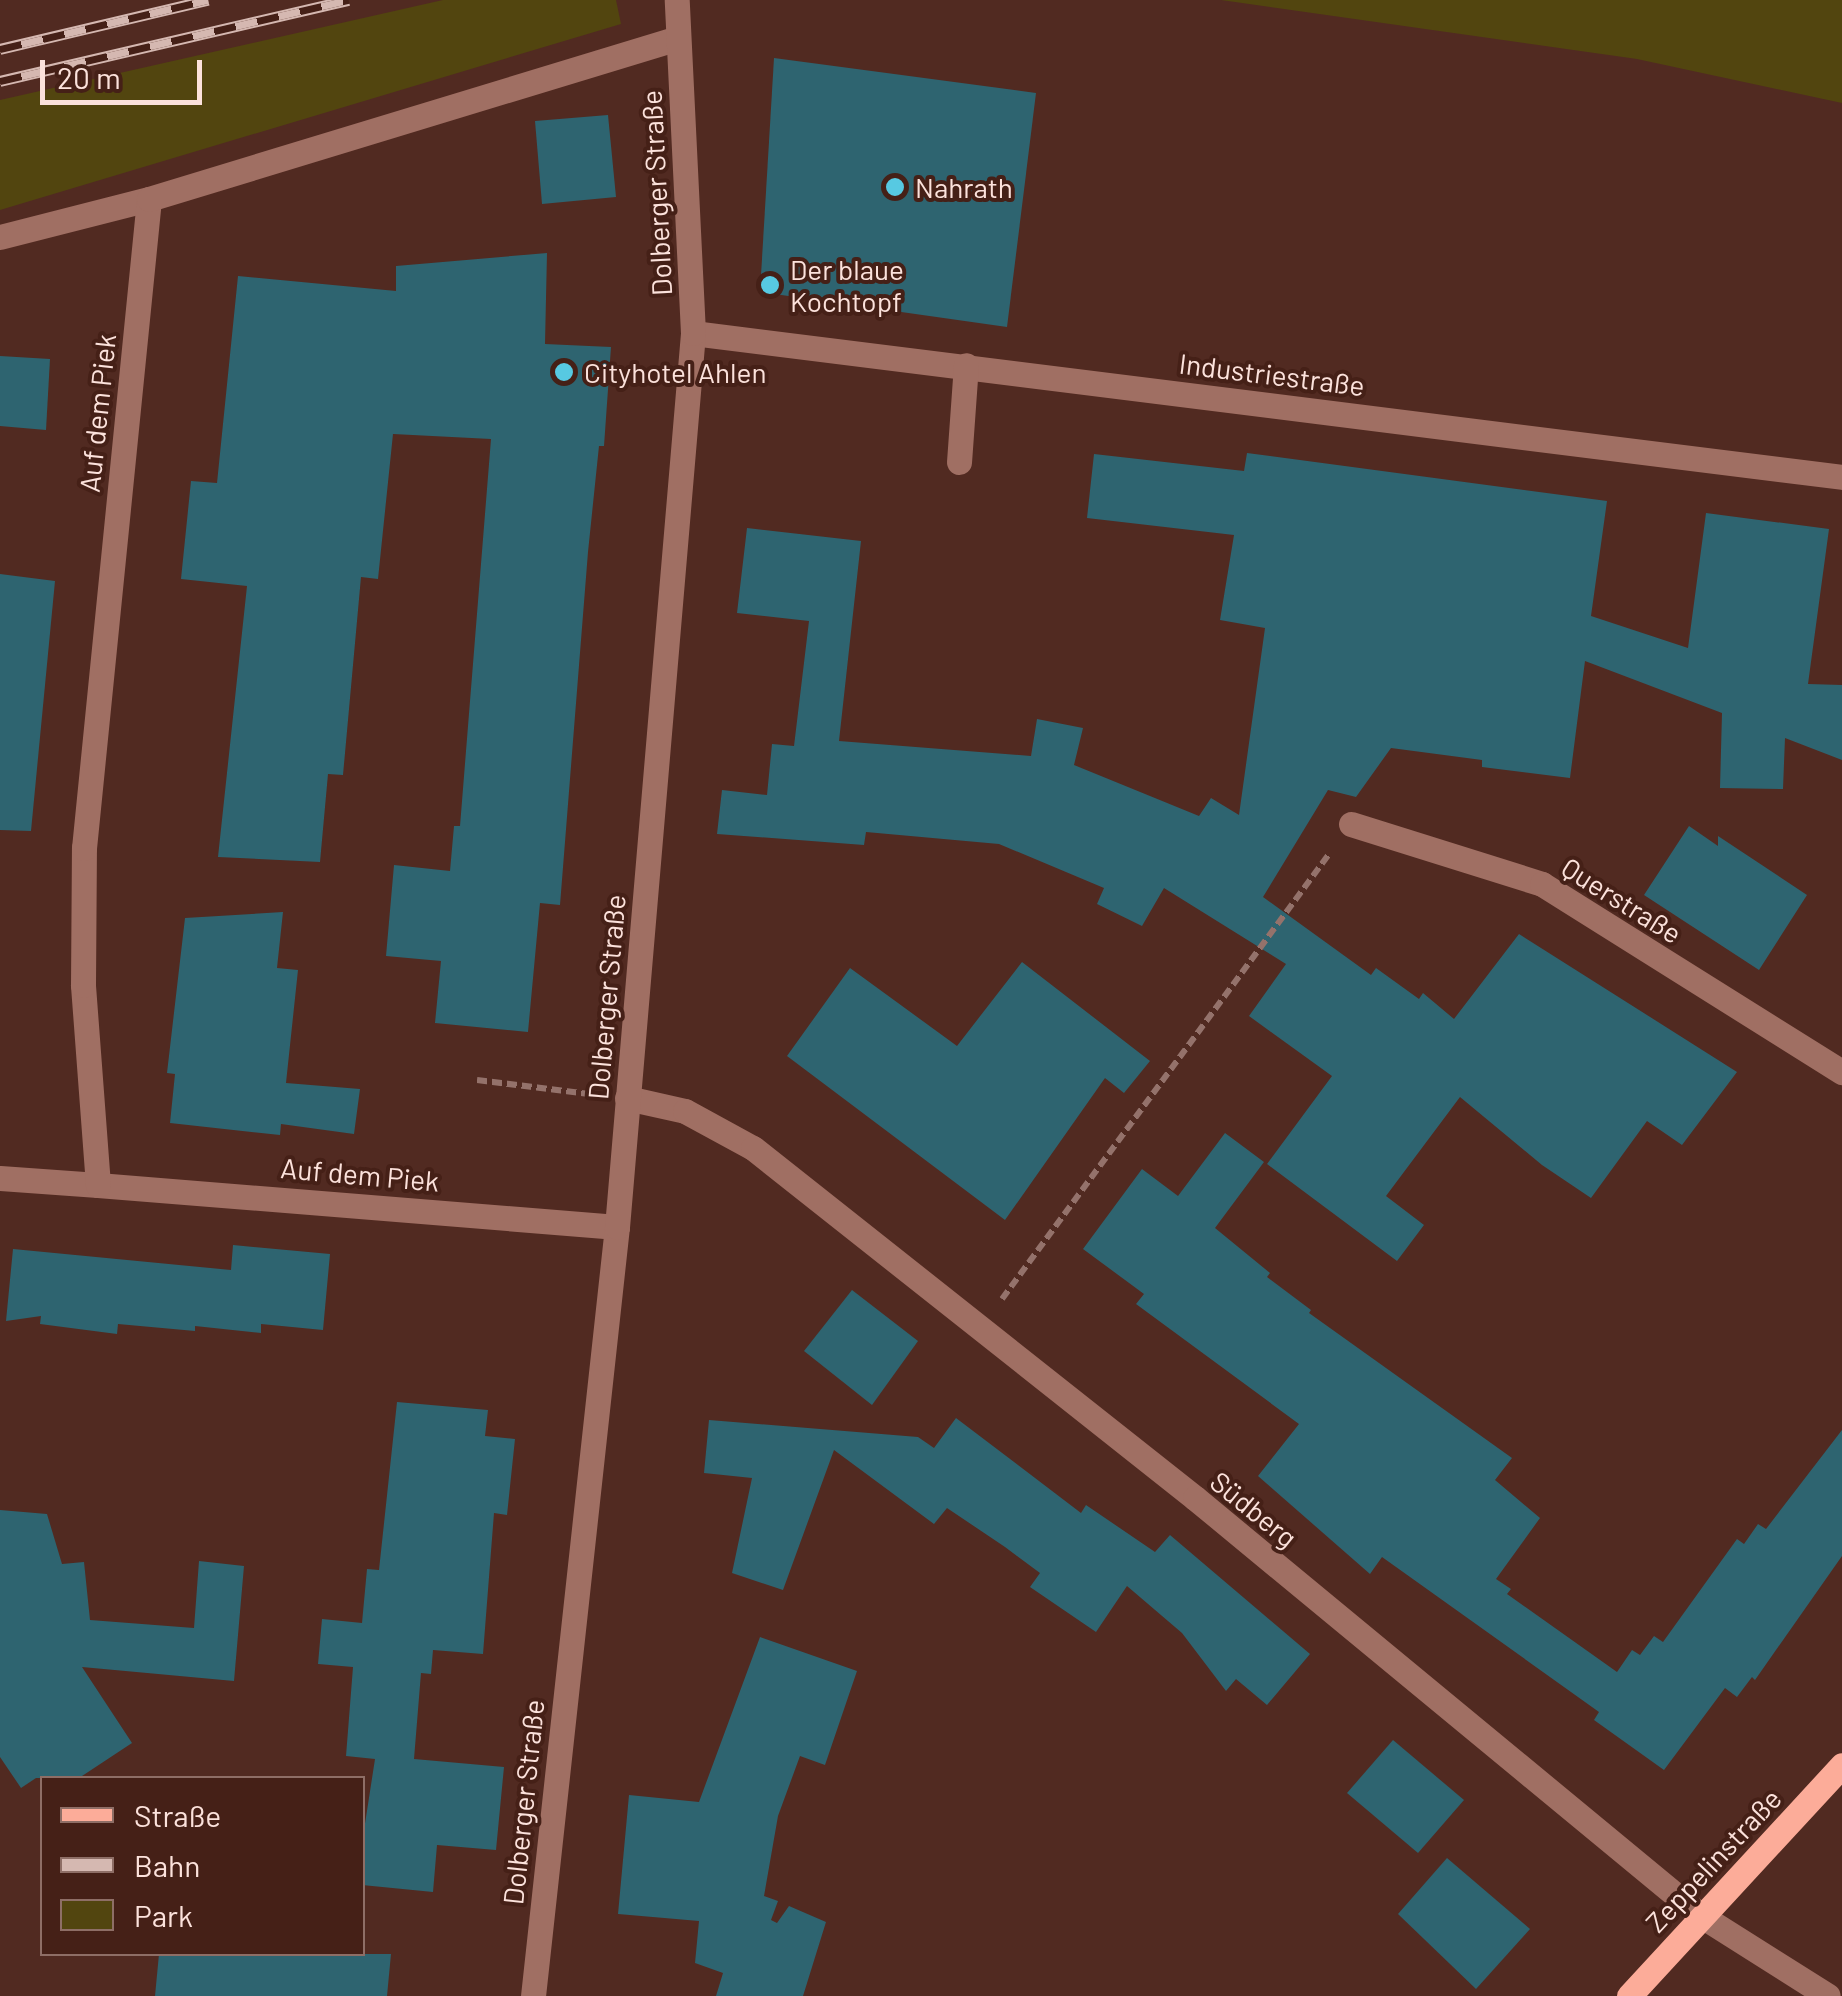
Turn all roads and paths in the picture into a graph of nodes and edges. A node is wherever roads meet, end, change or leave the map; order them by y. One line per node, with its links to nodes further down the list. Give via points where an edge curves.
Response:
1 (677, 0): 2 (street, Dolberger Straße)
2 (678, 38): 3 (street); 5 (street, Dolberger Straße)
3 (149, 199): 4 (street); 14 (street, Auf dem Piek, via 84,848 83,984)
4 (0, 238)
5 (693, 333): 6 (street, Industriestraße); 12 (street, Dolberger Straße)
6 (966, 365): 7 (street); 8 (street, Industriestraße)
7 (960, 462)
8 (1842, 476)
9 (1351, 824): 10 (street, Querstraße, via 1542,884); 16 (path)
10 (1842, 1072)
11 (476, 1080): 12 (path)
12 (626, 1098): 15 (street, Dolberger Straße); 16 (street, Südberg, via 685,1111 753,1148)
13 (0, 1178): 14 (street, Auf dem Piek)
14 (98, 1185): 15 (street, Auf dem Piek)
15 (617, 1227): 19 (street, Dolberger Straße)
16 (982, 1327): 18 (street, Südberg)
17 (1842, 1766): 18 (main road, Zeppelinstraße)
18 (1700, 1915): 20 (main road, Zeppelinstraße); 21 (street, Südberg)
19 (532, 1996)
20 (1628, 1996)
21 (1828, 1996)

